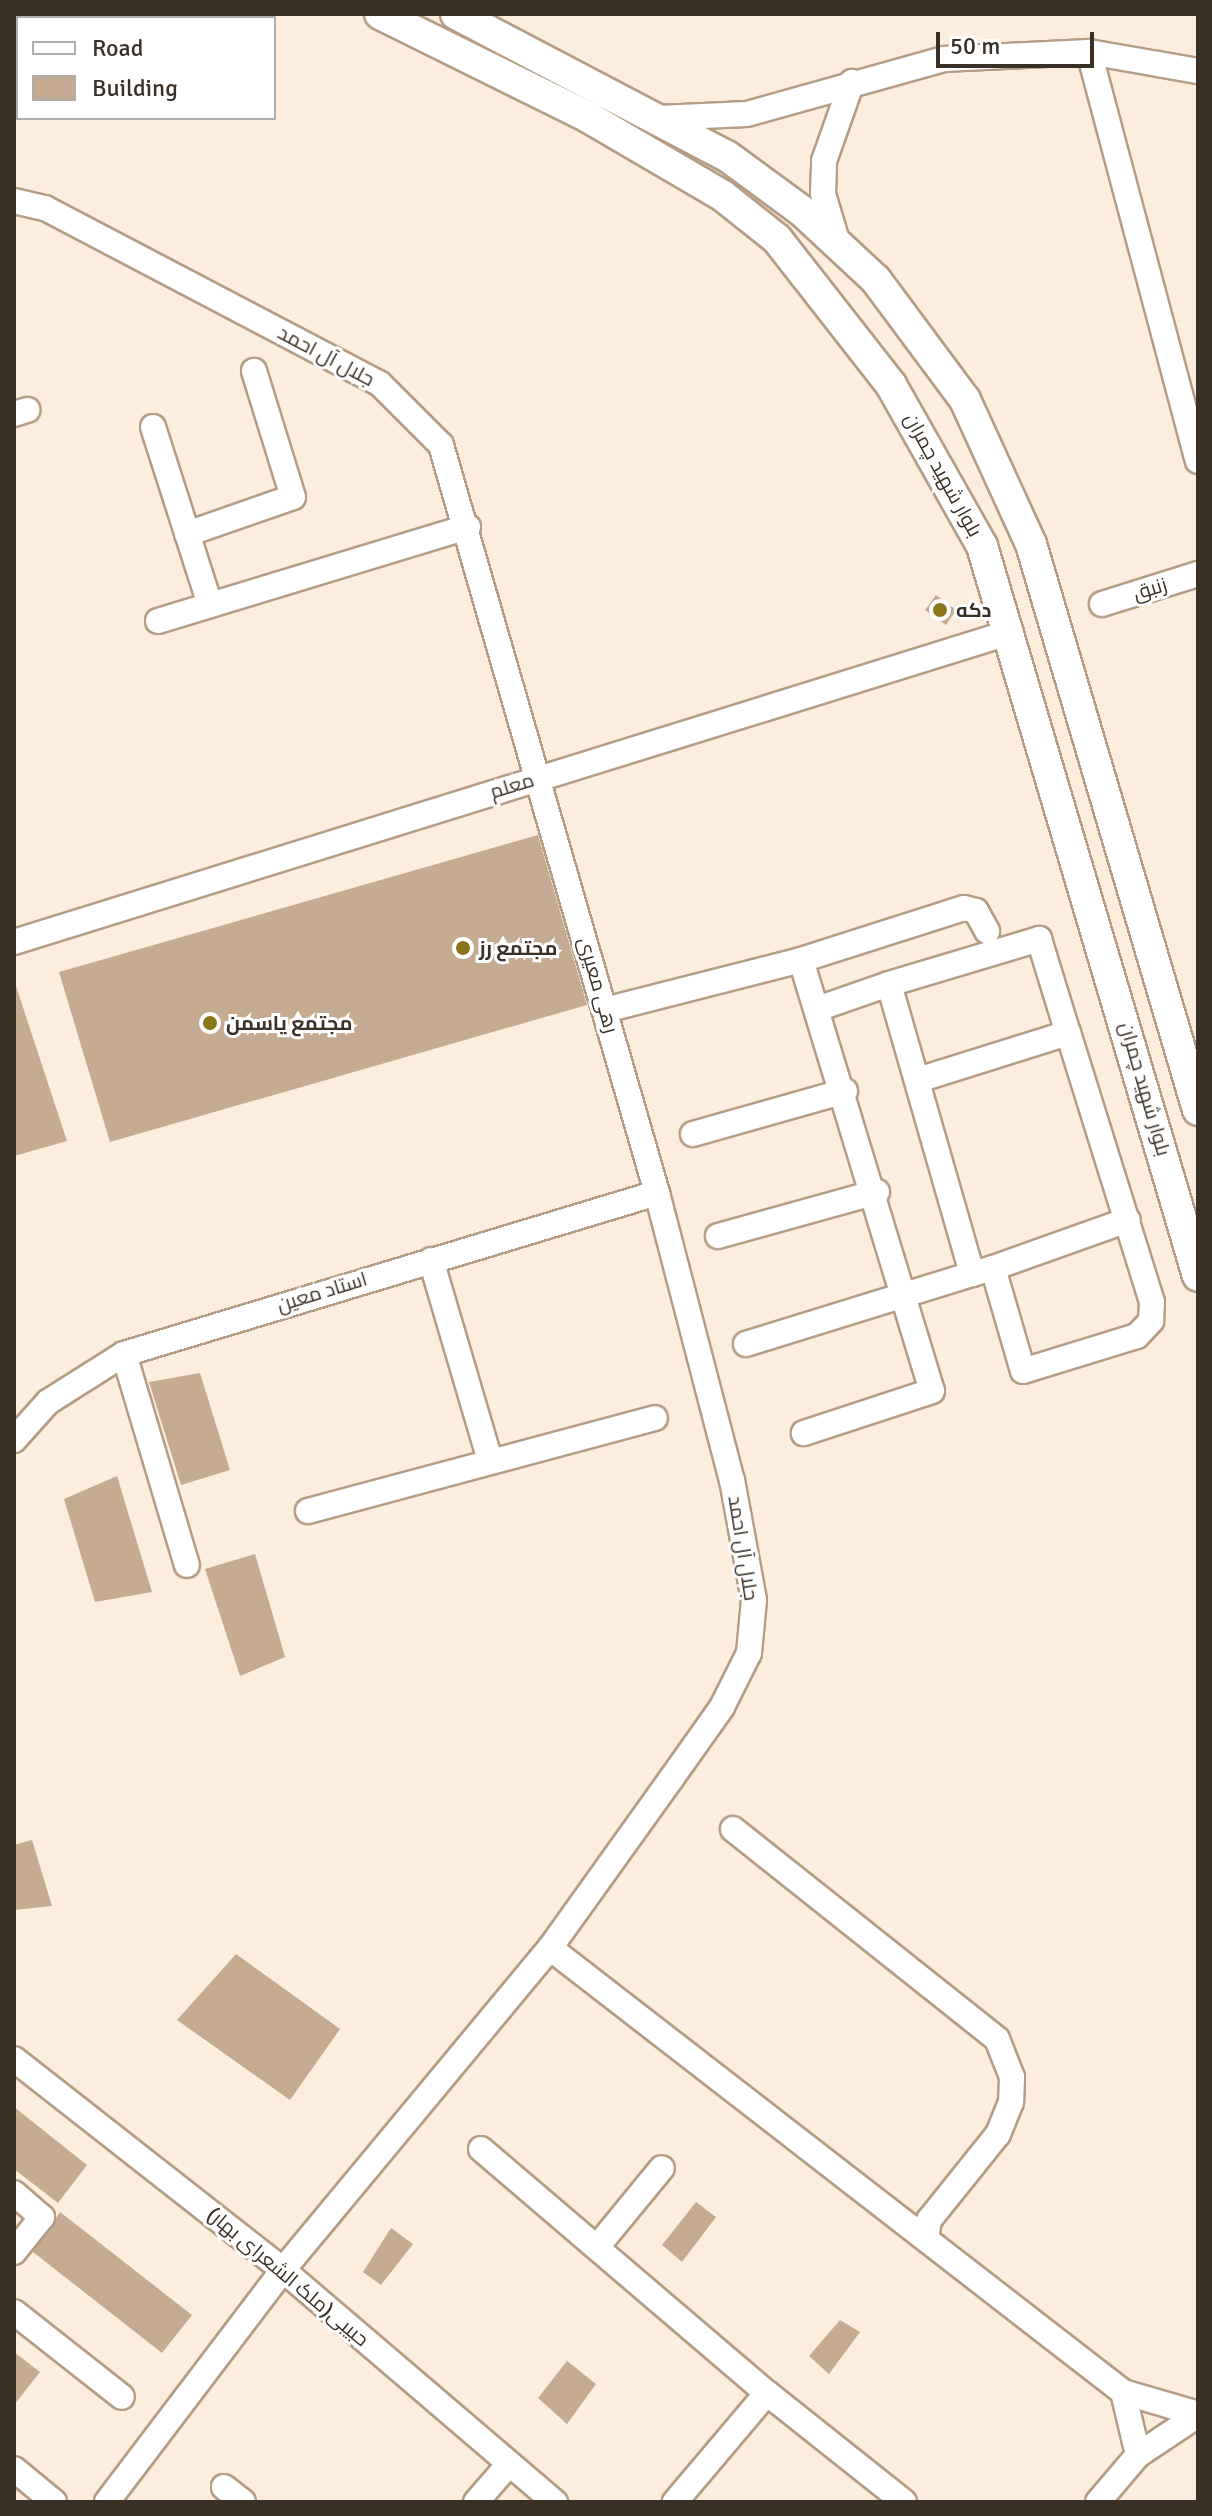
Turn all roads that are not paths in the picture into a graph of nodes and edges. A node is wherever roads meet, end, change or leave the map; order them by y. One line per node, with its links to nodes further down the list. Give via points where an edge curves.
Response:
1 (380, 14): 19 (main road, بلوار شهید چمران, via 659,157 777,239 891,385 934,454 982,546)
2 (456, 14): 6 (main road)
3 (1089, 52): 4 (street); 5 (street, via 944,59); 11 (street)
4 (1198, 71)
5 (852, 82): 6 (street, via 747,114); 8 (street, via 824,161 823,194)
6 (657, 118): 8 (main road, via 727,156)
7 (14, 201): 12 (street, جلال آل احمد, via 45,208 380,384 441,445)
8 (838, 244): 17 (main road, via 876,280 965,400 1031,544)
9 (254, 371): 13 (street, via 293,497)
10 (153, 427): 13 (street)
11 (1198, 461)
12 (468, 527): 16 (street); 20 (street, جلال آل احمد)
13 (187, 534): 16 (street)
14 (1198, 574): 15 (street, زنبق)
15 (1102, 604)
16 (210, 605): 18 (street)
17 (1052, 616): 19 (main road); 30 (main road)
18 (158, 621)
19 (1011, 632): 20 (street, معلم); 38 (main road, بلوار شهید چمران)
20 (540, 777): 22 (street, معلم); 26 (street, رهی معیری)
21 (987, 931): 23 (street, via 976,911 964,908)
22 (14, 942)
23 (801, 960): 25 (street); 26 (street)
24 (889, 984): 25 (street); 27 (street, via 1039,939); 28 (street)
25 (820, 1008): 29 (street)
26 (605, 1010): 33 (street, رهی معیری)
27 (1068, 1033): 28 (street); 34 (street)
28 (918, 1080): 37 (street)
29 (845, 1091): 31 (street); 32 (street)
30 (1198, 1110)
31 (693, 1134)
32 (877, 1192): 35 (street); 39 (street)
33 (657, 1193): 36 (street, استاد معین); 49 (street, جلال آل احمد, via 732,1480 754,1600 749,1653 722,1707)
34 (1128, 1220): 37 (street); 37 (street, via 1152,1302 1151,1321 1137,1336 1023,1371)
35 (718, 1236)
36 (431, 1260): 41 (street, استاد معین); 45 (street)
37 (982, 1271): 39 (street)
38 (1198, 1276)
39 (906, 1292): 40 (street); 43 (street, via 932,1391)
40 (746, 1344)
41 (124, 1354): 44 (street, استاد معین, via 48,1402); 47 (street)
42 (655, 1418): 45 (street)
43 (804, 1433)
44 (14, 1440)
45 (490, 1461): 46 (street)
46 (308, 1511)
47 (187, 1565)
48 (733, 1829): 54 (street, via 997,2039 1012,2077 1011,2102 998,2134 929,2220)
49 (550, 1948): 54 (street); 57 (street, جلال آل احمد)
50 (14, 2059): 57 (street, حبیبی(ملک الشعرای بهار))
51 (481, 2149): 55 (street)
52 (662, 2168): 55 (street)
53 (14, 2193): 56 (street, via 42,2217)
54 (926, 2239): 59 (street)
55 (597, 2247): 60 (street)
56 (14, 2252)
57 (283, 2270): 64 (street, حبیبی(ملک الشعرای بهار)); 67 (street, جلال آل احمد)
58 (14, 2312): 61 (street)
59 (1123, 2392): 62 (street); 63 (street)
60 (767, 2393): 70 (street); 71 (street)
61 (122, 2397)
62 (1198, 2414): 63 (street)
63 (1138, 2455): 72 (street)
64 (509, 2464): 68 (street); 69 (street, حبیبی(ملک الشعرای بهار))
65 (14, 2469): 66 (street)
66 (54, 2502)
67 (107, 2502)
68 (476, 2502)
69 (555, 2502)
70 (675, 2502)
71 (904, 2502)
72 (1098, 2502)

